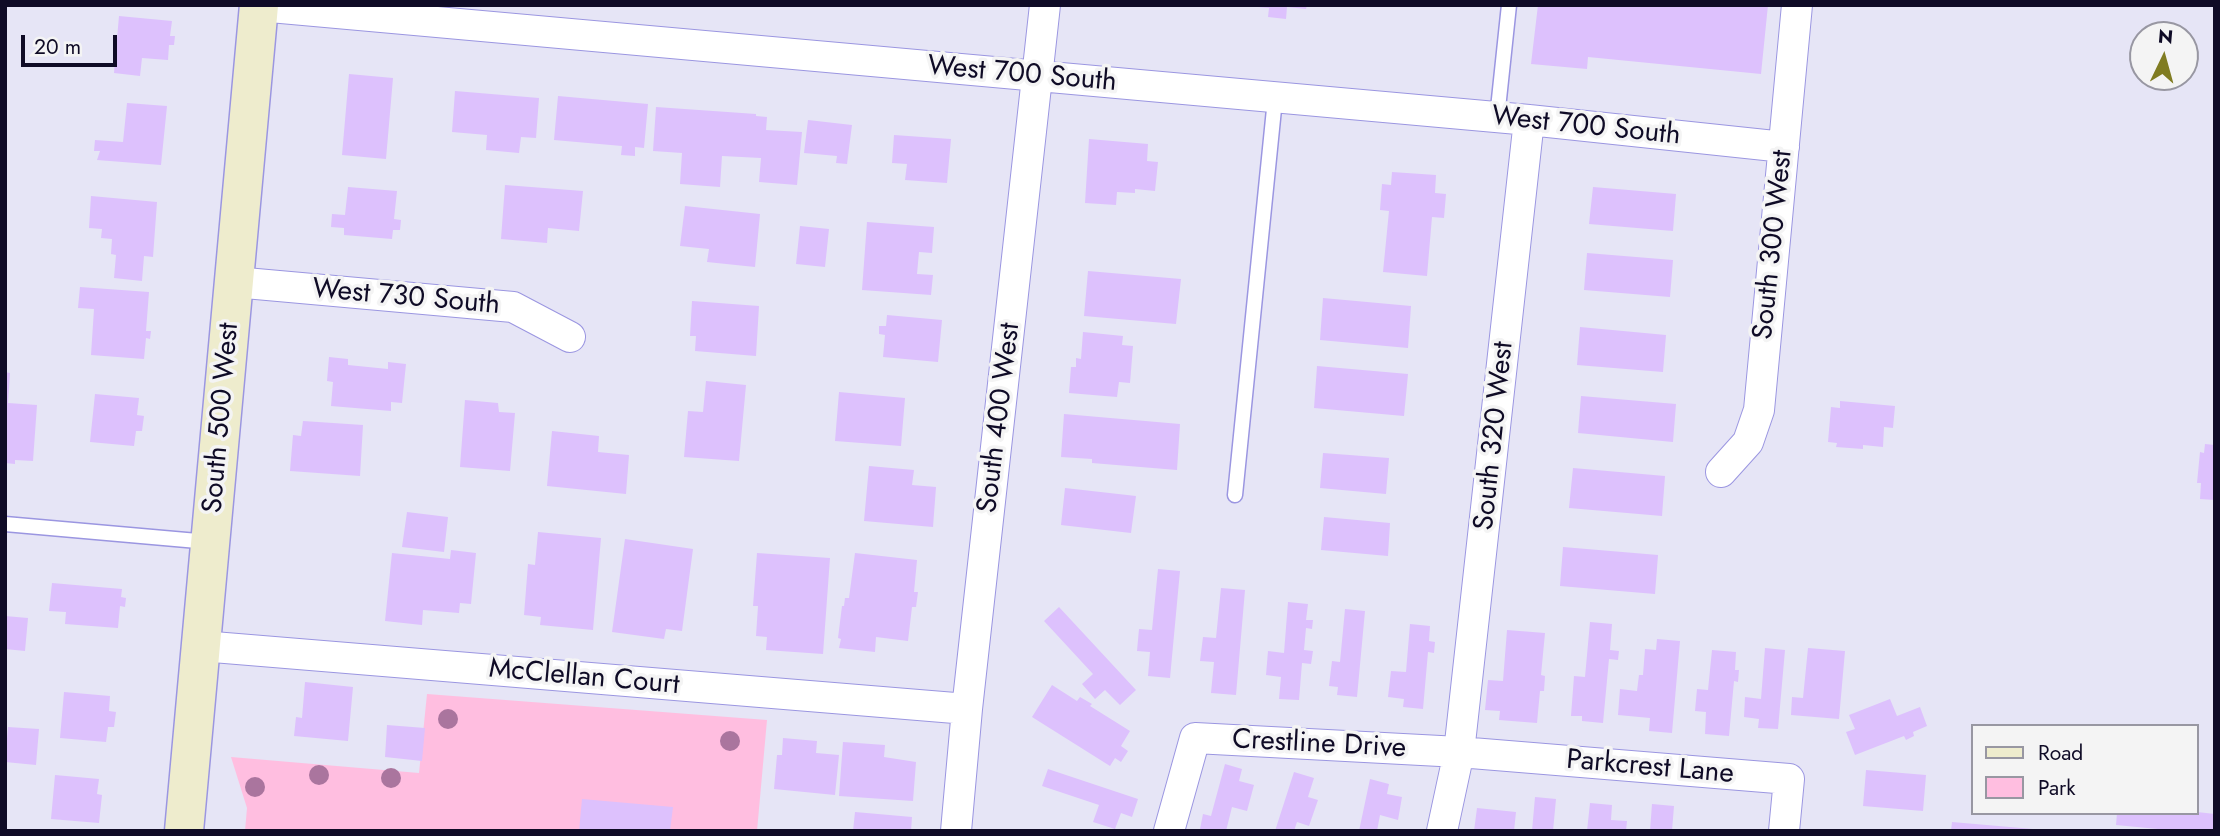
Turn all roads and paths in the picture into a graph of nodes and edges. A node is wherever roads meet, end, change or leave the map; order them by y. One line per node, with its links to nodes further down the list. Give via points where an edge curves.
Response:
1 (259, 5): 5 (street, West 700 South); 10 (main road, South 500 West)
2 (1045, 5): 5 (street, South 400 West)
3 (1508, 5): 7 (lane)
4 (1797, 5): 9 (street, South 300 West)
5 (1039, 76): 6 (street, West 700 South); 17 (street, South 400 West)
6 (1275, 99): 7 (street, West 700 South); 13 (lane)
7 (1497, 118): 8 (street, West 700 South)
8 (1530, 120): 9 (street, West 700 South); 18 (street, South 320 West)
9 (1784, 147): 12 (street, South 300 West, via 1759,410 1748,442)
10 (234, 282): 11 (street, West 730 South, via 513,307); 15 (main road, South 500 West)
11 (570, 337)
12 (1721, 472)
13 (1235, 495)
14 (5, 523): 15 (lane)
15 (210, 542): 16 (main road, South 500 West)
16 (201, 646): 17 (street, McClellan Court); 19 (main road, South 500 West)
17 (967, 709): 20 (street, South 400 West)
18 (1459, 752): 21 (street, Crestline Drive, via 1195,738); 22 (street); 23 (street, Parkcrest Lane, via 1790,779)
19 (184, 831)
20 (956, 831)
21 (1169, 831)
22 (1442, 831)
23 (1784, 831)

